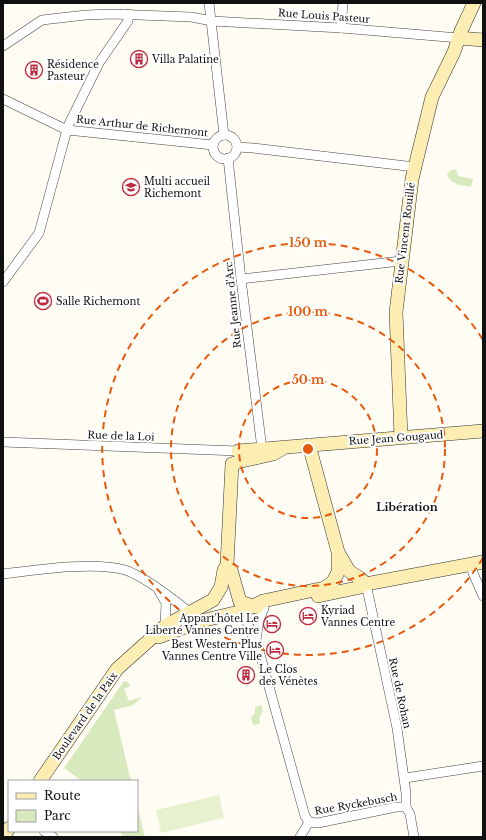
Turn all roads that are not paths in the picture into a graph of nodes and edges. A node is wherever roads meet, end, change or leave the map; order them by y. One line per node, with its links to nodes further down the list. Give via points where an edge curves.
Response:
1 (209, 3): 5 (street)
2 (343, 3): 6 (street)
3 (474, 3): 7 (main road, Rue Vincent Rouillé)
4 (129, 14): 5 (street, Rue Louis Pasteur, via 191,17); 9 (street, Rue Louis Pasteur, via 86,14 42,20); 11 (street, via 128,22 99,63)
5 (212, 21): 6 (street, Rue Louis Pasteur); 12 (street)
6 (341, 28): 7 (street, Rue Louis Pasteur)
7 (459, 38): 8 (main road); 16 (main road, Rue Vincent Rouillé, via 432,97)
8 (483, 40)
9 (3, 46)
10 (3, 99): 11 (street, Rue Arthur de Richemont)
11 (67, 130): 13 (street, Rue Arthur de Richemont); 19 (street, via 39,233)
12 (224, 135): 13 (street, via 218,137); 14 (street, via 232,137)
13 (213, 145): 15 (street, via 217,156)
14 (237, 147): 15 (street, via 235,153); 16 (street)
15 (228, 158): 18 (street, Rue Jeanne d'Arc)
16 (415, 167): 17 (main road, Rue Vincent Rouillé)
17 (401, 261): 18 (street); 21 (main road, Rue Vincent Rouillé, via 396,312)
18 (241, 279): 24 (street, Rue Jeanne d'Arc)
19 (3, 282)
20 (483, 431): 21 (main road, Rue Jean Gougaud)
21 (401, 437): 23 (main road, Rue Jean Gougaud)
22 (3, 442): 26 (street, Rue de la Loi)
23 (309, 445): 25 (main road, Rue Jean Gougaud); 27 (main road)
24 (262, 449): 25 (main road); 26 (main road)
25 (282, 449): 29 (main road, via 273,454 232,464)
26 (238, 451)
27 (338, 552): 31 (main road, via 349,571); 34 (main road, via 338,572 327,587 263,601)
28 (477, 563): 31 (main road); 33 (street, via 473,573)
29 (227, 565): 34 (main road); 35 (main road, Boulevard de la Paix, via 222,587 216,596)
30 (3, 574): 32 (street, via 68,567 108,567 130,572)
31 (366, 584): 34 (main road); 41 (street, Rue de Rohan, via 397,728)
32 (158, 589): 35 (street); 37 (street, via 166,603)
33 (483, 596)
34 (250, 607): 36 (main road, Boulevard de la Paix); 39 (street, via 251,633); 39 (street, via 259,620)
35 (190, 612): 36 (street); 37 (main road, Boulevard de la Paix)
36 (201, 621): 38 (main road, Boulevard de la Paix)
37 (165, 626): 38 (main road, Boulevard de la Paix)
38 (152, 639): 42 (main road, Boulevard de la Paix, via 117,669)
39 (256, 640): 44 (street)
40 (483, 766): 41 (street)
41 (405, 778): 43 (street, Rue de Rohan)
42 (41, 780)
43 (406, 807): 44 (street, Rue Ryckebusch, via 318,823); 46 (street, Rue de Rohan, via 410,814)
44 (309, 822): 45 (street)
45 (300, 837)
46 (414, 837)

